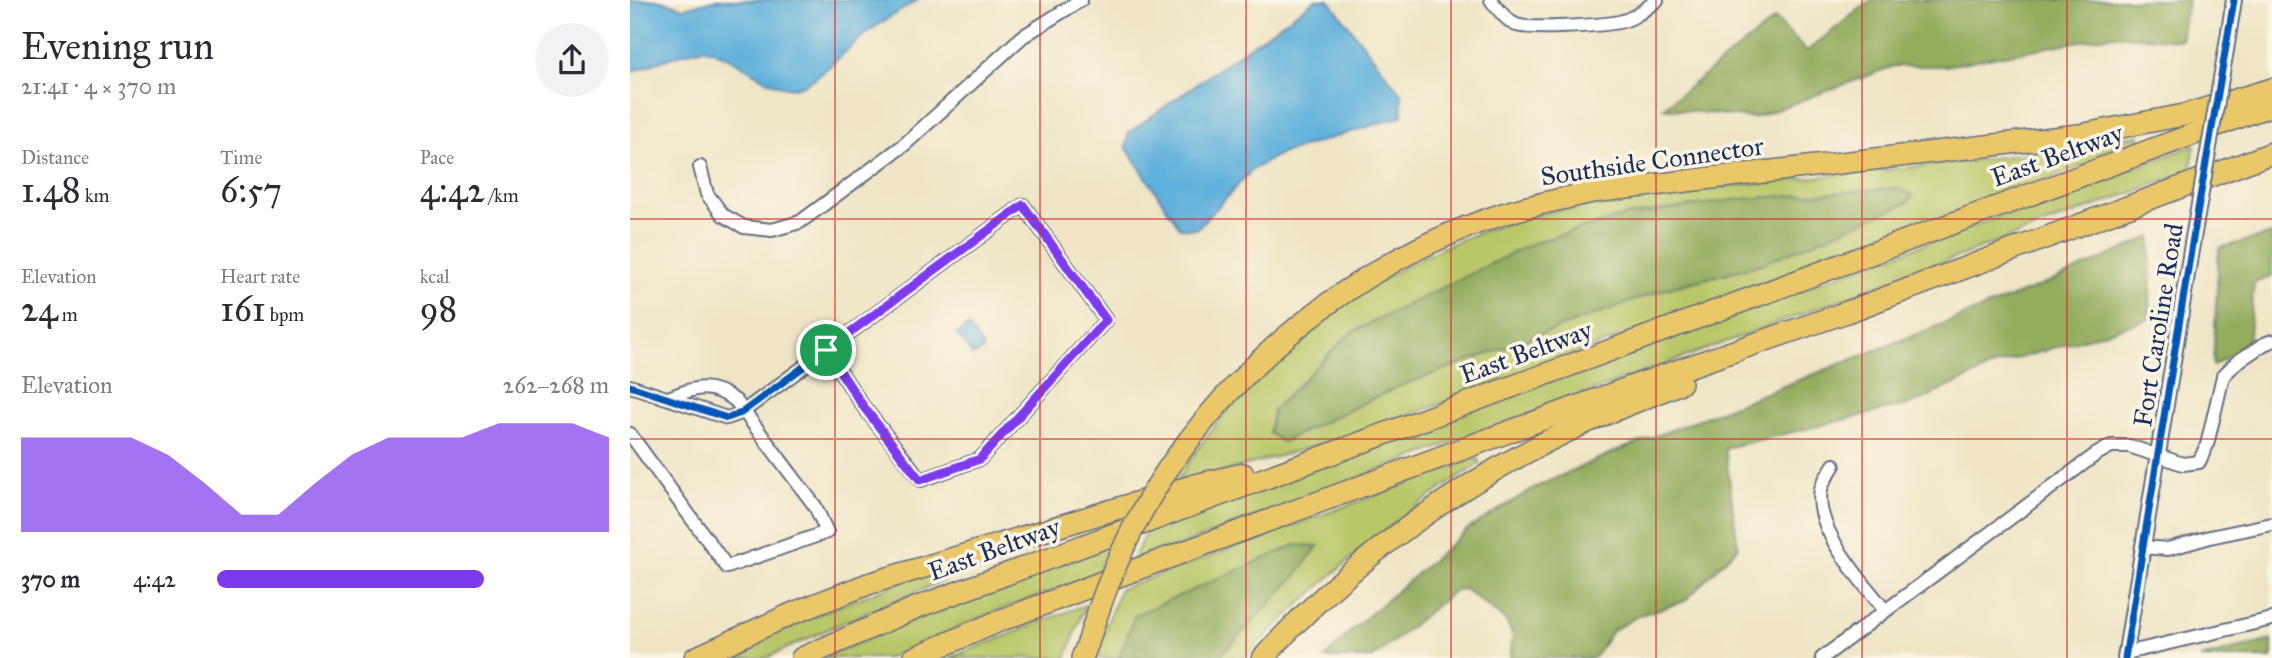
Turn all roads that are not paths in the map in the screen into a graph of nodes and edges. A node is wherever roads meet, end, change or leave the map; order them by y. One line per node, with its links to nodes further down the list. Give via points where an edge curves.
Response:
1 (1081, 0): 8 (street, via 1022,37 904,145 800,222 772,230 744,227 723,215 706,194)
2 (1491, 0): 3 (street, via 1515,25 1536,28 1619,22)
3 (1657, 0)
4 (2234, 0): 17 (street, Fort Caroline Road, bridge)
5 (2272, 89): 23 (highway, Southside Connector, bridge, via 2184,115 2079,135 1593,192 1500,215 1436,240 1363,280 1303,322 1218,403 1152,491 1124,544)
6 (2272, 105): 16 (highway, East Beltway)
7 (2272, 153): 9 (highway)
8 (700, 167)
9 (1847, 312): 27 (highway, via 1110,579); 28 (highway, via 1583,424 1520,456 1391,539 1317,603)
10 (2272, 341): 17 (street, via 2223,376 2199,461 2183,464)
11 (826, 350): 11 (street, via 1023,205 1106,320 980,459 920,480); 14 (street)
12 (631, 389): 13 (street)
13 (668, 398): 14 (street, via 727,418); 14 (street, via 710,387 725,393)
14 (744, 411): 15 (street, via 815,506 827,532 727,567)
15 (630, 434)
16 (1334, 453): 25 (highway, via 1195,485 894,576 791,614); 26 (highway, East Beltway, via 915,608)
17 (2157, 455): 20 (street, Fort Caroline Road); 21 (street, via 2111,446 2095,455)
18 (1834, 465): 21 (street, via 1821,487 1820,510 1829,535)
19 (2272, 524): 20 (street, via 2168,549)
20 (2142, 547): 24 (street, Fort Caroline Road)
21 (1885, 611): 29 (street)
22 (2272, 620): 24 (street)
23 (1085, 651)
24 (2125, 656)
25 (695, 658)
26 (802, 658)
27 (914, 658)
28 (1263, 658)
29 (1822, 658)

